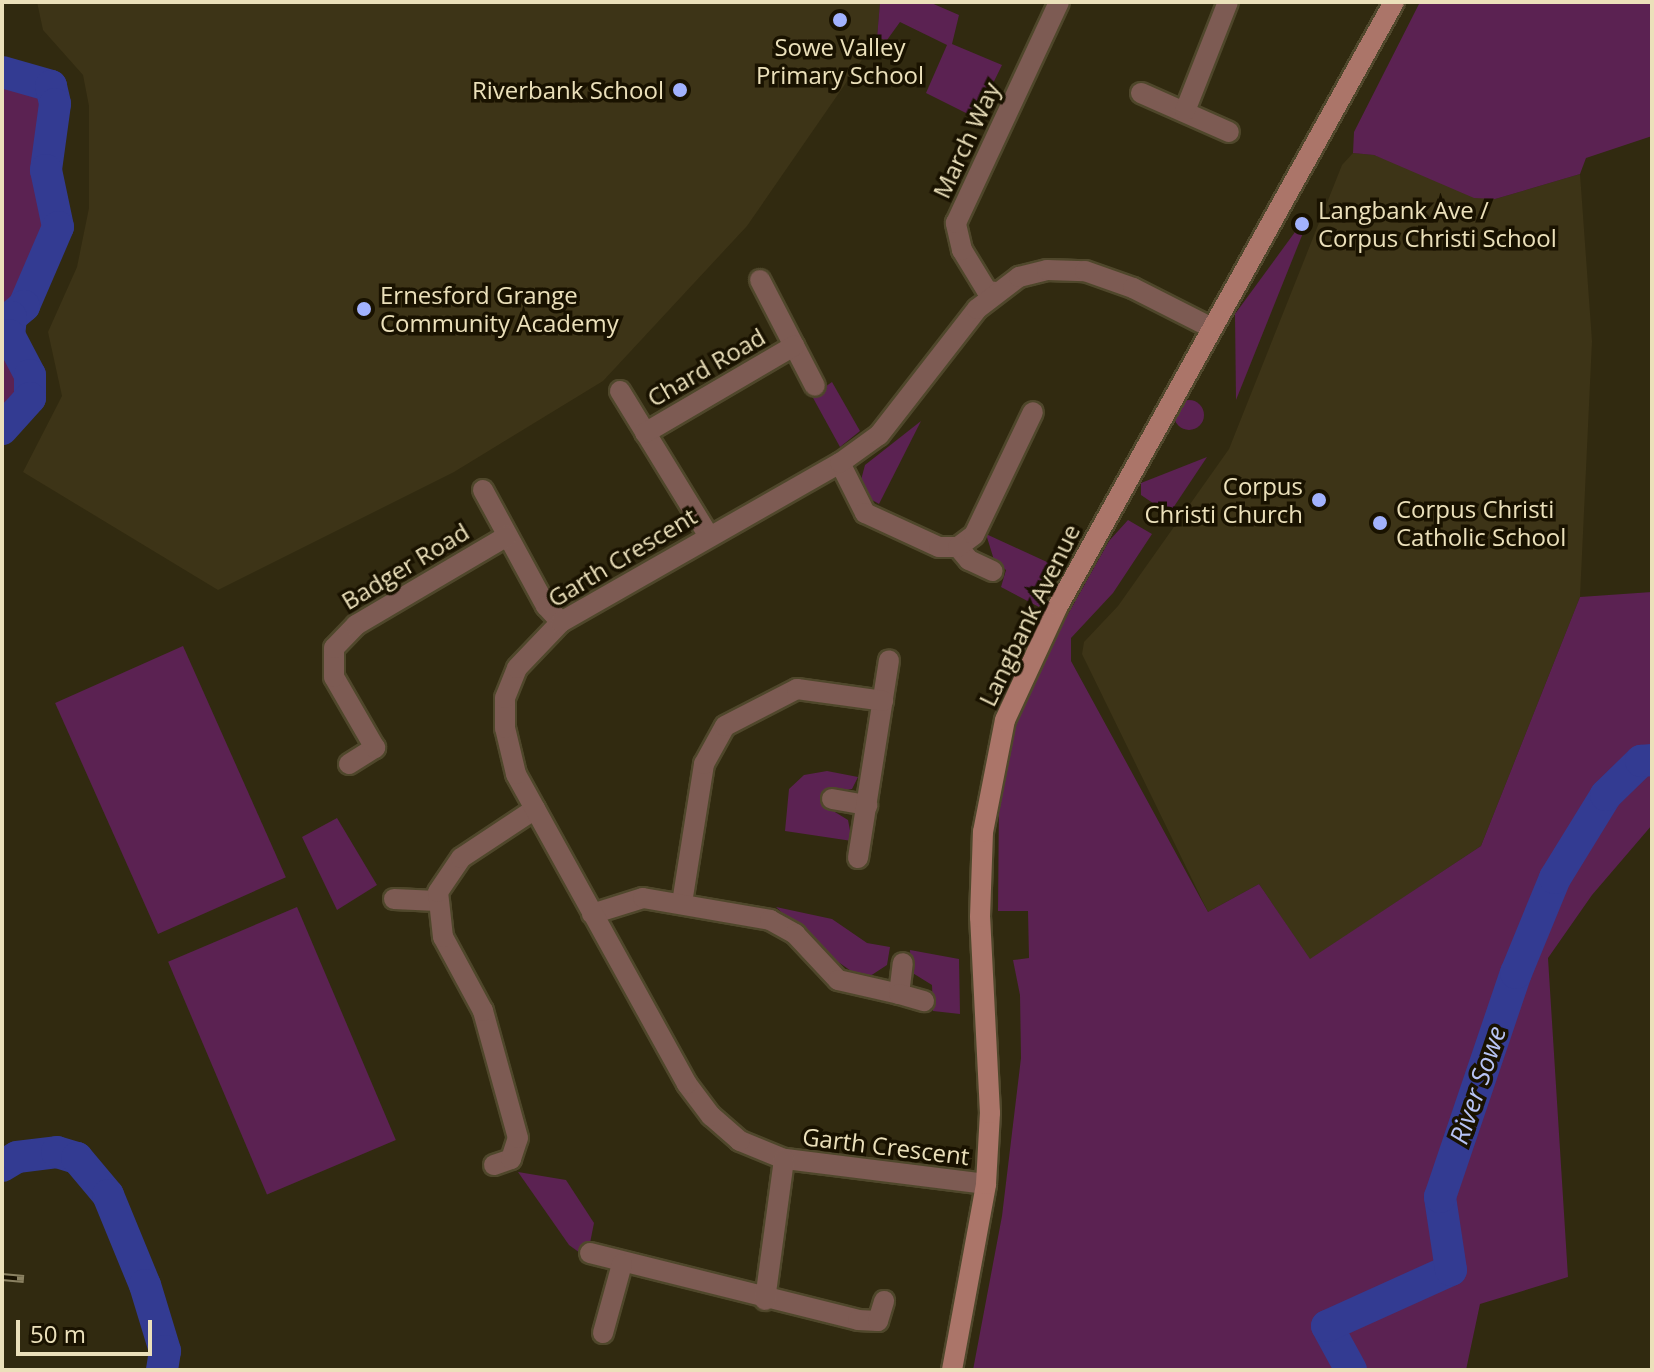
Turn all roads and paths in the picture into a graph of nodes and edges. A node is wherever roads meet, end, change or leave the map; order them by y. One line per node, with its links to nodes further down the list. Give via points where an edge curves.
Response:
1 (1059, 2): 8 (street, March Way, via 956,223 962,250 987,291)
2 (1228, 2): 5 (street)
3 (1394, 2): 9 (street, Langbank Avenue)
4 (1141, 93): 5 (street)
5 (1185, 111): 6 (street)
6 (1229, 132)
7 (760, 280): 10 (street, Chard Road)
8 (996, 292): 9 (street, Garth Crescent, via 1030,273 1085,271 1133,288); 15 (street, Garth Crescent, via 965,323 892,423)
9 (1212, 328): 38 (street, Langbank Avenue, via 1058,606 998,746 983,832 980,917 990,1113)
10 (794, 346): 11 (street, Chard Road); 14 (street, Chard Road)
11 (815, 386)
12 (620, 391): 14 (street, Chard Road)
13 (1033, 412): 19 (street, via 974,535)
14 (645, 433): 18 (street, Chard Road)
15 (840, 463): 18 (street, Garth Crescent); 19 (street, via 865,513 939,547)
16 (483, 490): 17 (street, Badger Road)
17 (507, 536): 21 (street, Badger Road, via 546,606); 24 (street, Badger Road, via 356,625 334,648 334,677 375,748)
18 (709, 536): 21 (street, Garth Crescent)
19 (958, 547): 20 (street, via 969,560)
20 (993, 571)
21 (561, 622): 27 (street, Garth Crescent, via 517,668 505,698 511,759)
22 (889, 660): 23 (street)
23 (883, 701): 26 (street); 31 (street, via 797,689 725,726 704,764)
24 (349, 764)
25 (832, 799): 26 (street)
26 (867, 805): 28 (street)
27 (535, 809): 30 (street, via 452,867); 32 (street, Garth Crescent)
28 (858, 858)
29 (394, 899): 30 (street)
30 (437, 901): 37 (street, via 443,937 483,1011 518,1138 511,1159)
31 (682, 903): 32 (street, via 643,898); 34 (street, via 770,920 795,934 838,980)
32 (592, 914): 36 (street, Garth Crescent, via 698,1100 740,1141)
33 (903, 963): 34 (street)
34 (899, 994): 35 (street)
35 (924, 1001)
36 (784, 1159): 38 (street, Garth Crescent); 41 (street)
37 (494, 1165)
38 (986, 1184): 44 (street, Langbank Avenue)
39 (590, 1253): 40 (street)
40 (622, 1264): 41 (street); 43 (street)
41 (765, 1300): 42 (street)
42 (884, 1320)
43 (603, 1333)
44 (952, 1370)

